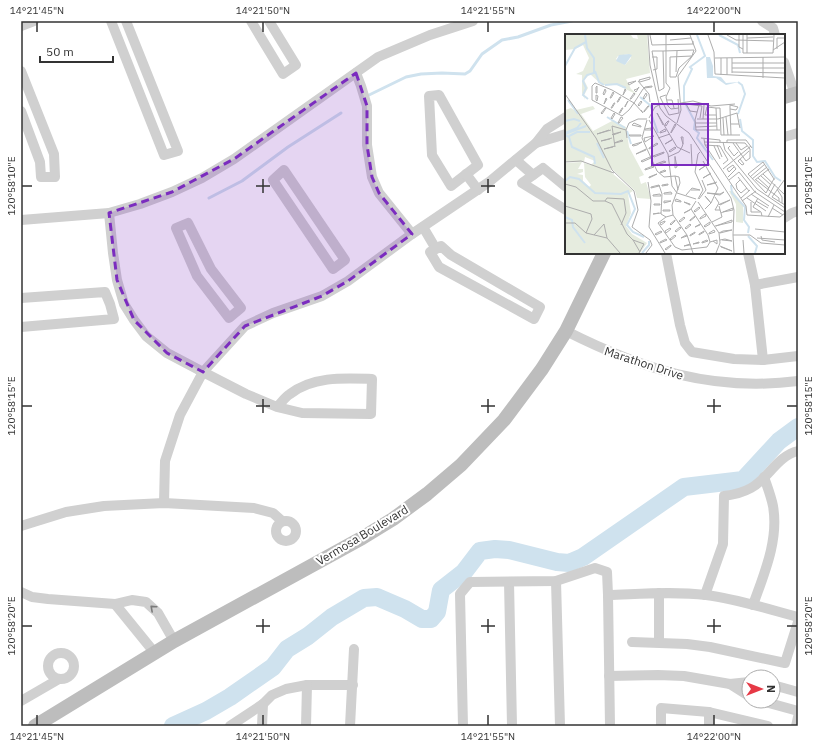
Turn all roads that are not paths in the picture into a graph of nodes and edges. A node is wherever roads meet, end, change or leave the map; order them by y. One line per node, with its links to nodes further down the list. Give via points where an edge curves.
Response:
1 (34, 21): 8 (street)
2 (111, 21): 3 (street, via 164,155 178,151)
3 (126, 21)
4 (251, 21): 5 (street, via 283,74 296,65)
5 (269, 21)
6 (473, 21): 12 (street, via 378,57)
7 (762, 21): 9 (street, via 773,28)
8 (21, 26)
9 (775, 34)
10 (785, 66): 13 (street)
11 (21, 71): 14 (street, via 54,154 55,177 41,177 40,162)
12 (356, 72): 27 (street, via 234,159 202,178 140,204); 31 (street, via 367,106 367,145 372,177 379,193)
13 (792, 95)
14 (21, 111)
15 (565, 118): 19 (street, via 547,129)
16 (798, 133): 18 (street)
17 (565, 134): 19 (street)
18 (785, 137)
19 (536, 143): 20 (street)
20 (516, 160): 22 (street); 24 (street)
21 (466, 174): 21 (street, via 478,164 439,95 429,96 432,155 451,186); 24 (street)
22 (534, 175): 23 (street, via 543,168); 25 (street, via 522,183)
23 (565, 186)
24 (478, 190): 30 (street)
25 (565, 209)
26 (798, 211): 28 (street)
27 (109, 212): 29 (street); 42 (street, via 117,280)
28 (785, 218)
29 (21, 220)
30 (423, 227): 31 (street); 32 (street)
31 (412, 234): 38 (street)
32 (436, 249): 32 (street, via 430,252 439,267 534,319 540,307 451,255 441,246)
33 (604, 254): 46 (main road, Vermosa Boulevard)
34 (666, 254): 48 (street, via 680,325 685,342 692,352 734,359)
35 (748, 254): 39 (street)
36 (339, 265): 36 (street, via 344,260 284,170 273,180 333,269); 38 (street)
37 (798, 277): 39 (street)
38 (348, 281): 44 (street, via 322,296)
39 (755, 285): 48 (street)
40 (21, 298): 41 (street, via 105,292)
41 (110, 304): 42 (street); 45 (street, via 114,319)
42 (124, 304): 49 (street, via 146,336 167,352)
43 (234, 314): 43 (street, via 229,318 197,276 176,228 188,223 211,269 241,308); 44 (street)
44 (245, 326): 49 (street)
45 (21, 327)
46 (566, 332): 50 (street, Marathon Drive, via 643,365 692,378 739,384); 67 (main road, Vermosa Boulevard, via 504,420 427,494 362,538)
47 (798, 356): 48 (street)
48 (763, 360)
49 (202, 372): 51 (street); 54 (street, via 180,415 165,461)
50 (798, 381)
51 (277, 407): 51 (street, via 302,413 371,414 372,379 338,378 308,383 290,394)
52 (798, 451): 53 (street, via 783,458)
53 (764, 476): 62 (street, via 752,487 735,495 724,496 723,544); 64 (street, via 773,506 774,526 772,547)
54 (164, 503): 55 (street, via 254,508 273,513); 56 (street, via 104,506 66,512)
55 (282, 521)
56 (21, 526)
57 (556, 581): 58 (street); 61 (street, via 595,568 607,572); 94 (street)
58 (509, 582): 92 (street, via 470,582 460,594); 93 (street)
59 (21, 592): 63 (street, via 32,597)
60 (659, 593): 61 (street); 62 (street); 69 (street)
61 (608, 595): 72 (street)
62 (704, 595): 64 (street)
63 (115, 604): 67 (street, one-way to 63, via 158,613 146,602 132,600); 71 (street)
64 (753, 605): 65 (street)
65 (798, 617)
66 (798, 622): 69 (street, via 785,663 710,647)
67 (174, 641): 71 (main road, Vermosa Boulevard)
68 (632, 642): 69 (street)
69 (659, 642)
70 (354, 649): 77 (street)
71 (154, 652): 87 (main road, Vermosa Boulevard)
72 (609, 676): 75 (street, via 684,676); 95 (street)
73 (59, 679): 81 (street)
74 (741, 683): 75 (street)
75 (730, 684): 79 (street)
76 (307, 685): 77 (street); 82 (street, via 272,695); 90 (street)
77 (353, 685): 91 (street)
78 (781, 687): 80 (street)
79 (741, 691)
80 (798, 692)
81 (21, 701)
82 (263, 704): 88 (street); 89 (street)
83 (781, 706): 84 (street)
84 (798, 711)
85 (709, 712): 96 (street, via 661,708); 97 (street); 98 (street)
86 (798, 717): 99 (street)
87 (35, 726)
88 (230, 726)
89 (262, 726)
90 (306, 726)
91 (350, 726)
92 (463, 726)
93 (512, 726)
94 (560, 726)
95 (610, 726)
96 (661, 726)
97 (709, 726)
98 (768, 726)
99 (796, 726)

